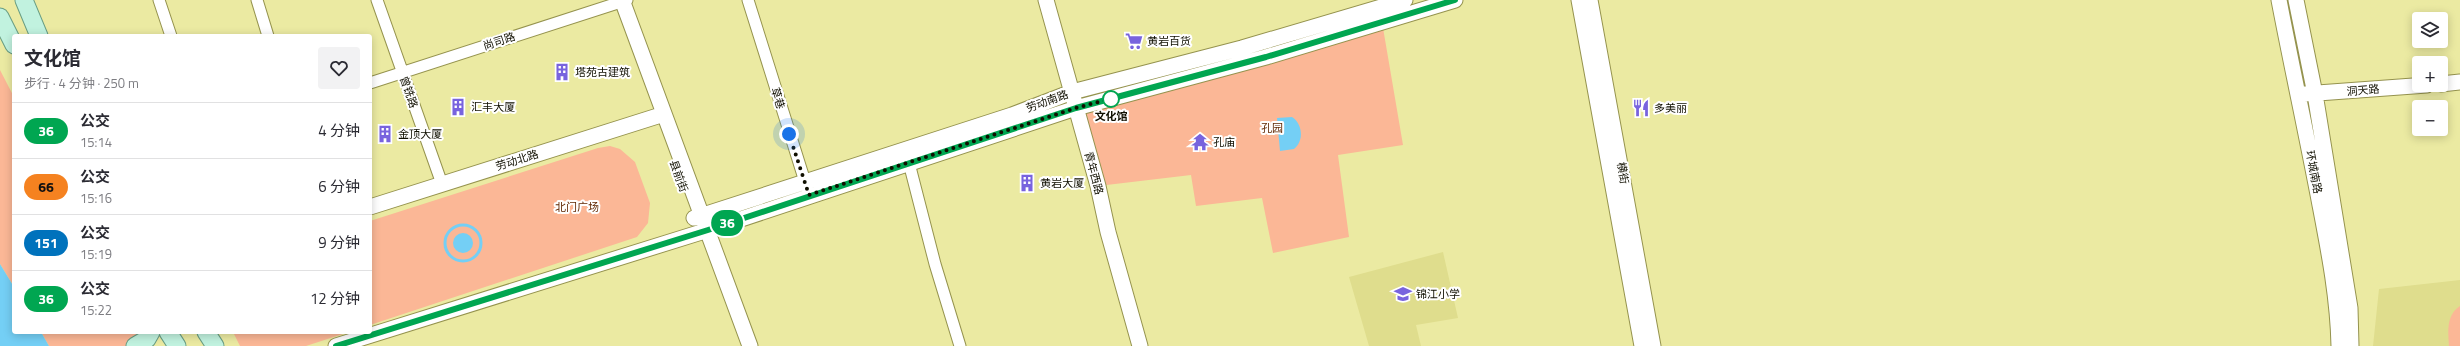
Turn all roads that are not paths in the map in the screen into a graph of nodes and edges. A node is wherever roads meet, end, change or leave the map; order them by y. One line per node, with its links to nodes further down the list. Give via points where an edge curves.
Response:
1 (24, 0): 15 (main road)
2 (158, 0): 16 (street)
3 (257, 0): 17 (street)
4 (377, 0): 19 (street, 曾铣路)
5 (624, 0): 19 (street, 尚司路); 28 (main road, 县前街, via 659,99)
6 (748, 0): 31 (street, 草巷)
7 (1046, 0): 24 (main road, 青年西路)
8 (1405, 0): 24 (main road, 劳动南路, via 1242,48)
9 (1455, 0): 27 (main road, via 1266,57)
10 (1579, 0): 45 (main road, 横街)
11 (1590, 0): 46 (main road, 横街)
12 (2279, 0): 26 (main road, 环城南路)
13 (2296, 0): 25 (main road)
14 (0, 16): 18 (main road)
15 (38, 34)
16 (170, 34)
17 (267, 34)
18 (12, 41)
19 (402, 72): 20 (street, 尚司路); 30 (street, 曾铣路)
20 (372, 82)
21 (2460, 82): 22 (main road)
22 (2448, 83)
23 (2412, 86): 25 (main road, 洞天路)
24 (1072, 92): 27 (main road, 青年西路); 31 (main road, 劳动南路)
25 (2315, 94): 26 (main road, 洞天路); 48 (main road, via 2350,308)
26 (2299, 95): 47 (main road, 环城南路, via 2331,265 2338,311)
27 (1076, 108): 29 (main road); 44 (main road, 青年西路)
28 (661, 115): 30 (main road, 劳动北路); 33 (main road, 县前街)
29 (909, 163): 31 (main road); 43 (street, via 935,264)
30 (442, 184): 32 (main road, 劳动北路)
31 (807, 189): 33 (main road, 劳动南路); 34 (main road)
32 (372, 206)
33 (698, 217): 34 (main road, 县前街)
34 (704, 231): 41 (main road); 42 (main road, 县前街, via 714,248)
35 (150, 334): 38 (main road, via 147,339)
36 (169, 334): 39 (main road)
37 (207, 334): 40 (main road)
38 (135, 346)
39 (177, 346)
40 (215, 346)
41 (336, 346)
42 (750, 346)
43 (960, 346)
44 (1140, 346)
45 (1642, 346)
46 (1653, 346)
47 (2339, 346)
48 (2351, 346)

